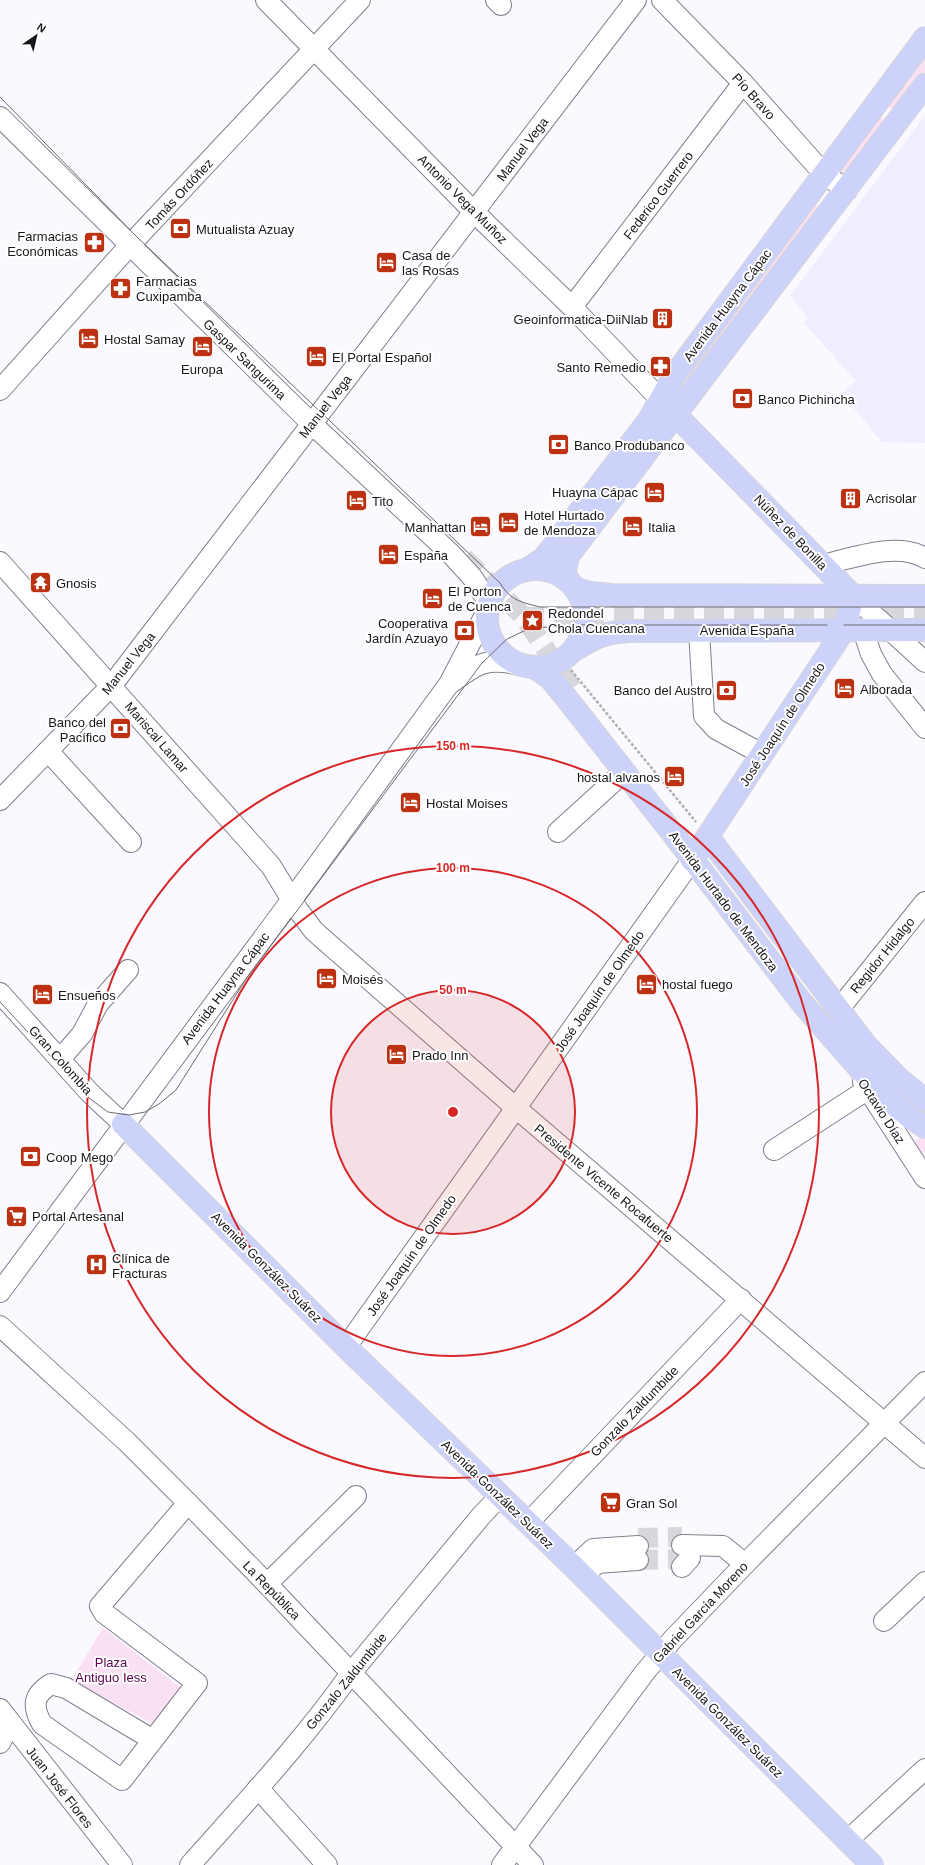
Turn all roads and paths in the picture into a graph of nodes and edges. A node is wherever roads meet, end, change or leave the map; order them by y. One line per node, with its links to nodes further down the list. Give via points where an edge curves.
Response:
1 (266, 0): 6 (street, Antonio Vega Muñoz)
2 (360, 0): 6 (street, Tomás Ordóñez)
3 (636, 0): 14 (street, Manuel Vega)
4 (662, 0): 7 (street, Pío Bravo)
5 (925, 38): 9 (main road, Avenida Huayna Cápac)
6 (316, 49): 14 (street, Antonio Vega Muñoz); 15 (street, Tomás Ordóñez)
7 (743, 83): 12 (street, Pío Bravo); 16 (street, Federico Guerrero)
8 (925, 85): 11 (main road, Avenida Huayna Cápac)
9 (877, 102): 11 (main road); 12 (main road, Avenida Huayna Cápac)
10 (0, 117): 15 (street, Gaspar Sangurima)
11 (900, 119): 13 (main road, Avenida Huayna Cápac)
12 (824, 174): 13 (street, Pío Bravo); 18 (main road, Avenida Huayna Cápac, via 674,376)
13 (847, 190): 19 (main road, Avenida Huayna Cápac)
14 (474, 212): 16 (street, Antonio Vega Muñoz); 20 (street, Manuel Vega)
15 (130, 245): 17 (street, Tomás Ordóñez); 20 (street, Gaspar Sangurima)
16 (572, 307): 18 (street, Antonio Vega Muñoz)
17 (0, 390)
18 (660, 399): 19 (main road, Núñez de Bonilla); 24 (main road, Avenida Huayna Cápac, via 648,420 556,543 543,558)
19 (676, 414): 23 (main road, Núñez de Bonilla); 25 (main road, Avenida Huayna Cápac, via 568,556 565,570)
20 (311, 423): 29 (street, Gaspar Sangurima, via 451,554 472,577); 38 (street, Manuel Vega)
21 (925, 558): 23 (street, via 916,552 887,551)
22 (0, 562): 38 (street, Mariscal Lamar)
23 (823, 565): 27 (main road, Núñez de Bonilla)
24 (528, 569): 25 (main road, via 542,568 555,572); 29 (main road, via 514,573 500,583)
25 (572, 584): 26 (main road, via 591,593 612,595); 34 (main road, via 583,601 586,614 581,640)
26 (827, 596): 27 (main road); 31 (main road)
27 (853, 596): 28 (main road); 31 (main road, José Joaquín de Olmedo); 32 (street, Núñez de Bonilla)
28 (925, 596)
29 (488, 607): 36 (main road, via 489,633 494,644 511,660); 37 (street)
30 (699, 630): 31 (main road, Avenida España); 34 (main road, Avenida España, via 610,632 594,637); 41 (street, via 704,716 716,729)
31 (854, 630): 32 (main road, Avenida España); 39 (street, via 882,674); 41 (main road, José Joaquín de Olmedo)
32 (890, 630): 33 (main road, Avenida España); 35 (street, Núñez de Bonilla)
33 (925, 630)
34 (568, 656): 36 (main road, via 549,666); 45 (path, Avenida Hurtado de Mendoza)
35 (925, 662)
36 (527, 666): 37 (street, via 490,660 470,669); 42 (main road, Avenida Hurtado de Mendoza, via 550,678)
37 (449, 684): 48 (street, Avenida Huayna Cápac)
38 (112, 685): 40 (street, Manuel Vega); 48 (street, Mariscal Lamar, via 262,856)
39 (925, 728)
40 (48, 750): 43 (street, Manuel Vega); 46 (street)
41 (762, 754): 45 (main road, José Joaquín de Olmedo)
42 (624, 772): 44 (street); 47 (main road, Avenida Hurtado de Mendoza)
43 (0, 800)
44 (558, 832)
45 (708, 837): 47 (main road, José Joaquín de Olmedo); 52 (main road, Avenida Hurtado de Mendoza)
46 (132, 842)
47 (692, 860): 53 (main road, Avenida Hurtado de Mendoza, via 802,1003); 57 (street, José Joaquín de Olmedo)
48 (292, 899): 57 (street, Presidente Vicente Rocafuerte, via 314,931); 58 (street, Avenida Huayna Cápac)
49 (925, 902): 52 (street, Regidor Hidalgo)
50 (128, 970): 54 (street, via 98,1004 82,1034)
51 (0, 993): 54 (street, Gran Colombia)
52 (839, 1009): 56 (main road, Avenida Hurtado de Mendoza, via 865,1044 899,1079)
53 (840, 1045): 55 (street, Octavio Díaz); 59 (main road, Avenida Hurtado de Mendoza, via 882,1094)
54 (60, 1059): 58 (street, Gran Colombia)
55 (868, 1089): 60 (street); 61 (street, Octavio Díaz)
56 (925, 1100)
57 (516, 1108): 63 (street, Presidente Vicente Rocafuerte); 65 (street, José Joaquín de Olmedo)
58 (123, 1124): 62 (street, Avenida Huayna Cápac); 65 (main road, Avenida González Suárez)
59 (925, 1127)
60 (774, 1150)
61 (925, 1178)
62 (0, 1292)
63 (741, 1299): 67 (street, Presidente Vicente Rocafuerte); 72 (street, Gonzalo Zaldumbide)
64 (0, 1326): 71 (street, La República, via 127,1442)
65 (346, 1347): 70 (main road, Avenida González Suárez)
66 (925, 1382): 67 (street, Gabriel García Moreno)
67 (884, 1424): 68 (street, Presidente Vicente Rocafuerte); 75 (street, Gabriel García Moreno)
68 (925, 1458)
69 (356, 1496): 78 (street)
70 (500, 1496): 72 (main road, Avenida González Suárez); 81 (street, Gonzalo Zaldumbide)
71 (188, 1503): 78 (street, La República); 83 (street, via 100,1606 104,1613 197,1683)
72 (528, 1522): 76 (main road, Avenida González Suárez)
73 (684, 1552): 75 (street, via 724,1546)
74 (635, 1553): 76 (street, via 593,1549)
75 (740, 1569): 80 (street, Gabriel García Moreno)
76 (578, 1572): 80 (main road, Avenida González Suárez)
77 (925, 1582): 79 (street)
78 (267, 1584): 81 (street, La República)
79 (884, 1622)
80 (660, 1654): 87 (main road, Avenida González Suárez); 88 (street, Gabriel García Moreno)
81 (351, 1673): 86 (street, Gonzalo Zaldumbide); 88 (street, La República)
82 (5, 1716): 84 (street); 89 (street, Juan José Flores)
83 (153, 1740): 83 (street, via 122,1780 42,1724 36,1713 36,1698 51,1684 66,1688)
84 (0, 1743)
85 (925, 1769): 87 (street)
86 (258, 1788): 90 (street, Gonzalo Zaldumbide); 91 (street)
87 (847, 1841): 94 (main road, Avenida González Suárez)
88 (515, 1846): 92 (street, Gabriel García Moreno); 93 (street, La República)
89 (122, 1865)
90 (190, 1865)
91 (328, 1865)
92 (502, 1865)
93 (533, 1865)
94 (872, 1865)

